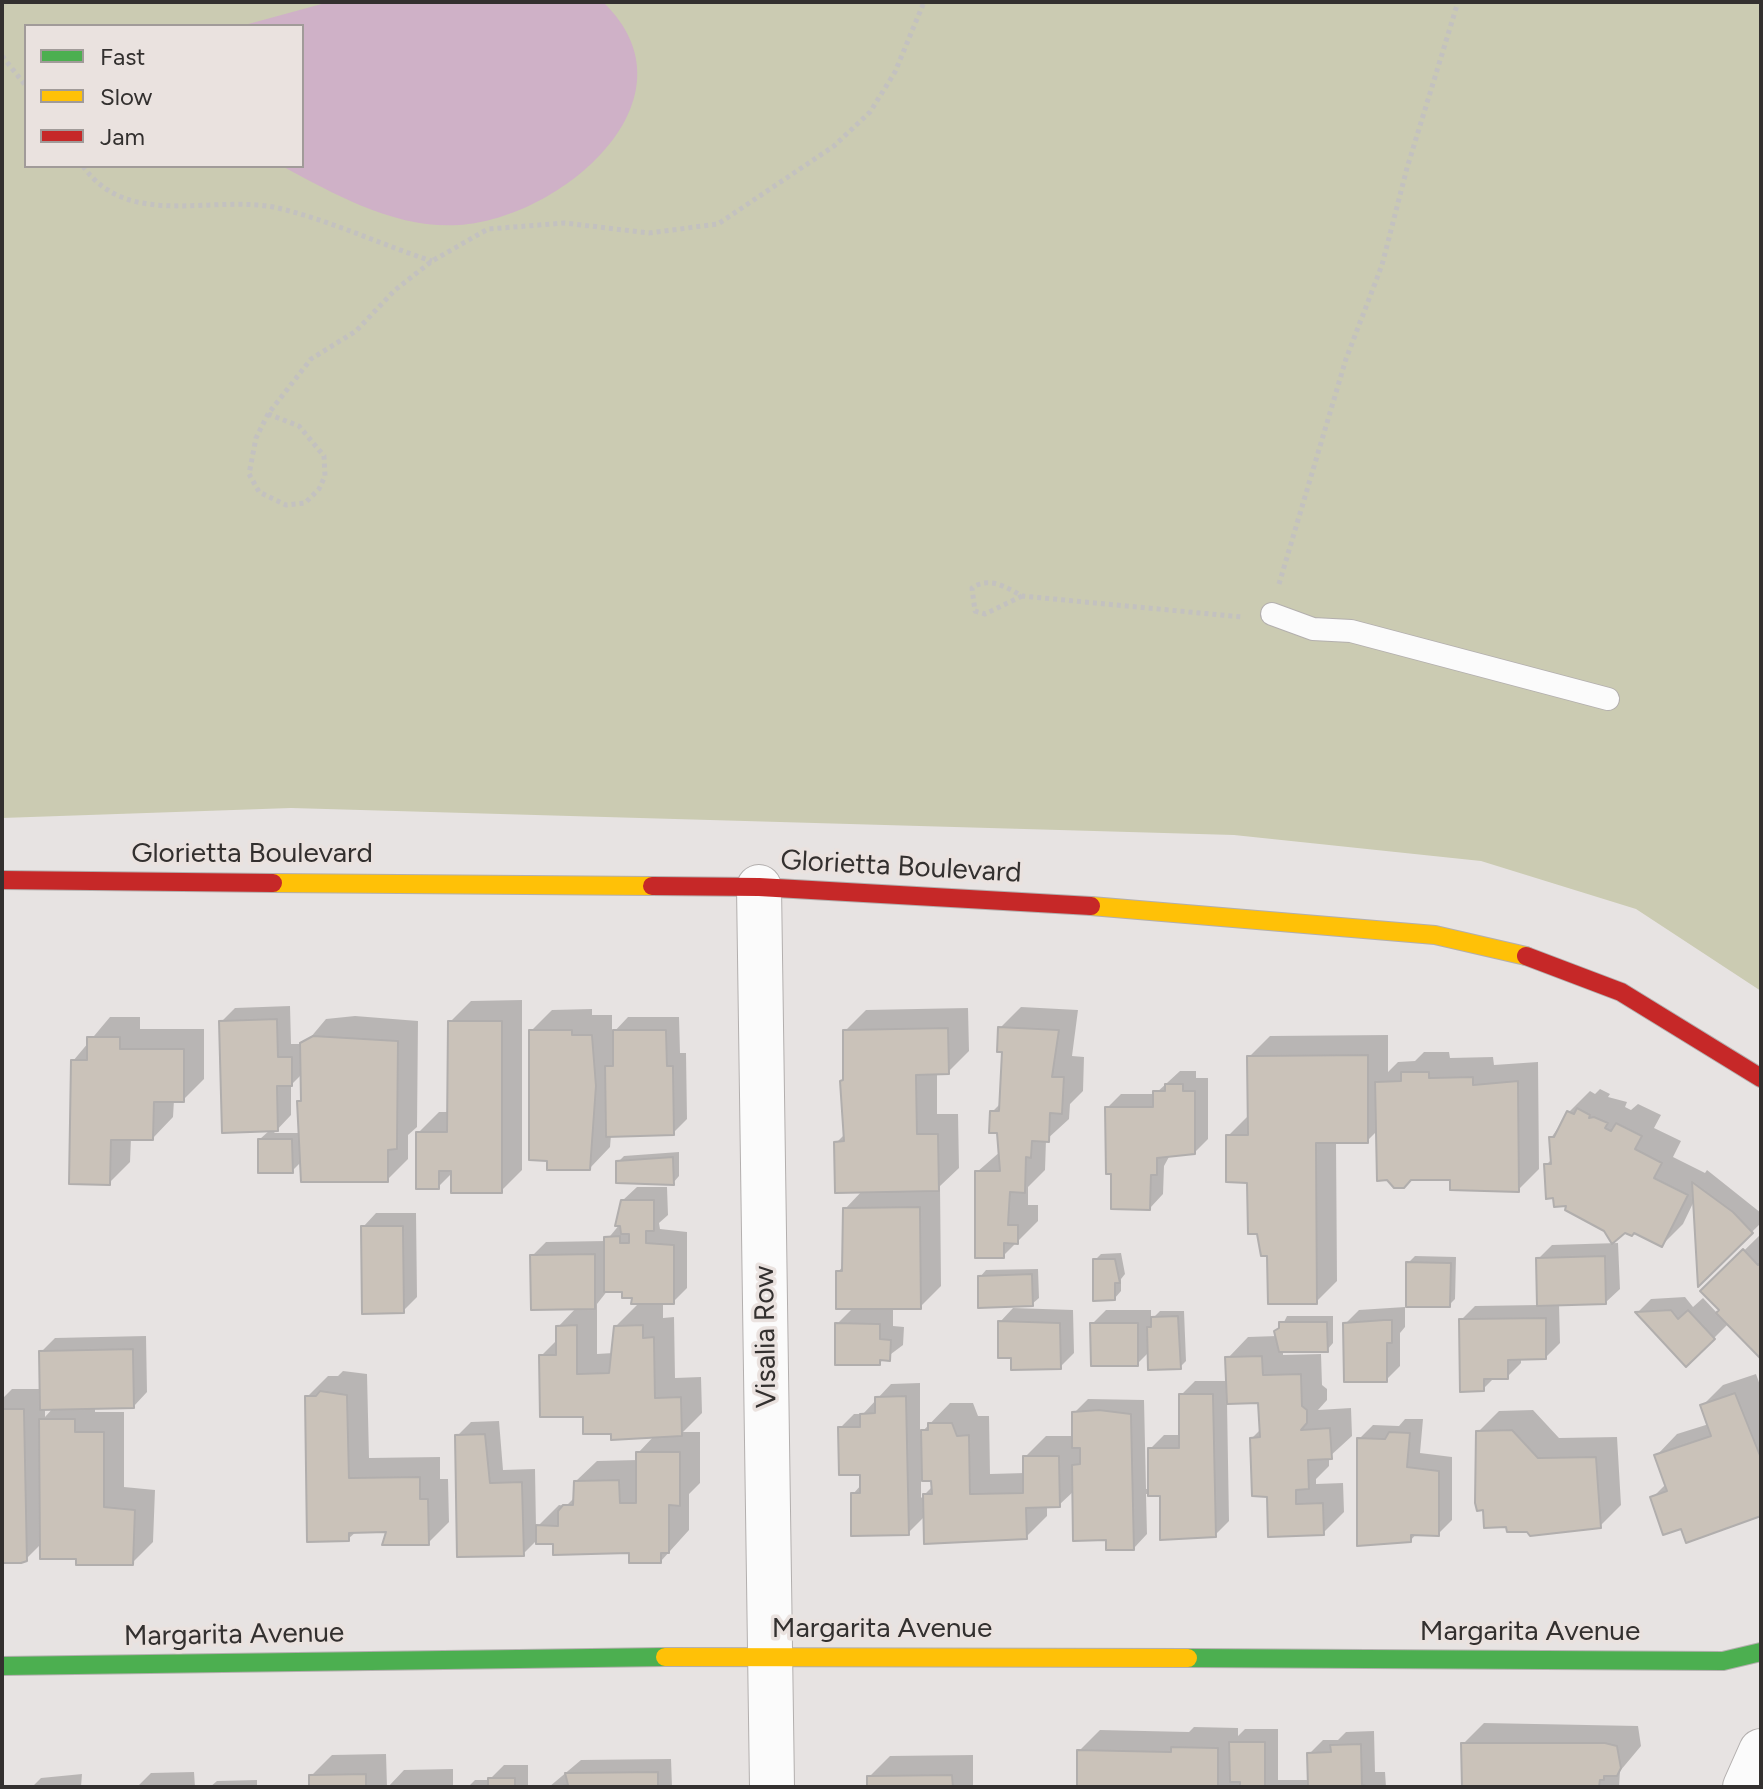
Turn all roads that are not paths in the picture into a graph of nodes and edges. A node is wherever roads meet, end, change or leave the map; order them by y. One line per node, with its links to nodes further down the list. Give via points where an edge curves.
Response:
1 (1272, 614): 2 (lane, via 1313,629 1351,631)
2 (1608, 699)
3 (2, 880): 4 (street, Glorietta Boulevard)
4 (759, 887): 5 (street, Glorietta Boulevard, via 1137,909 1435,935 1541,959 1621,992); 7 (street, Visalia Row)
5 (1761, 1078)
6 (1761, 1652): 7 (street, Margarita Avenue, via 1723,1661)
7 (772, 1656): 8 (street, Margarita Avenue); 10 (street, Visalia Row)
8 (2, 1666)
9 (1761, 1751): 11 (street)
10 (772, 1787)
11 (1745, 1787)

